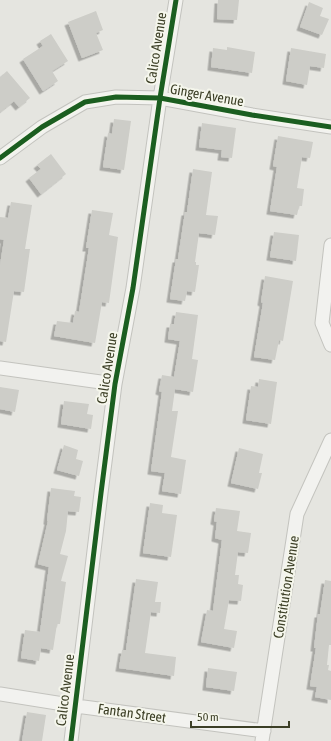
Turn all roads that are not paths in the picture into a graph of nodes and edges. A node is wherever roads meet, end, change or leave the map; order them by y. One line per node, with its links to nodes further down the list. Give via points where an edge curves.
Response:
1 (176, 0): 2 (street, Calico Avenue)
2 (160, 98): 3 (street, Ginger Avenue); 4 (street, Ginger Avenue, via 116,97 85,102 42,126); 8 (street, Calico Avenue, via 133,288)
3 (331, 127)
4 (0, 158)
5 (331, 245): 6 (street, via 322,323)
6 (331, 345)
7 (0, 368): 8 (street)
8 (115, 384): 11 (street, Calico Avenue)
9 (331, 440): 12 (street, Constitution Avenue, via 297,514)
10 (0, 694): 11 (street, Fantan Street)
11 (76, 706): 12 (street, Fantan Street); 13 (street, Calico Avenue)
12 (263, 736)
13 (71, 741)

